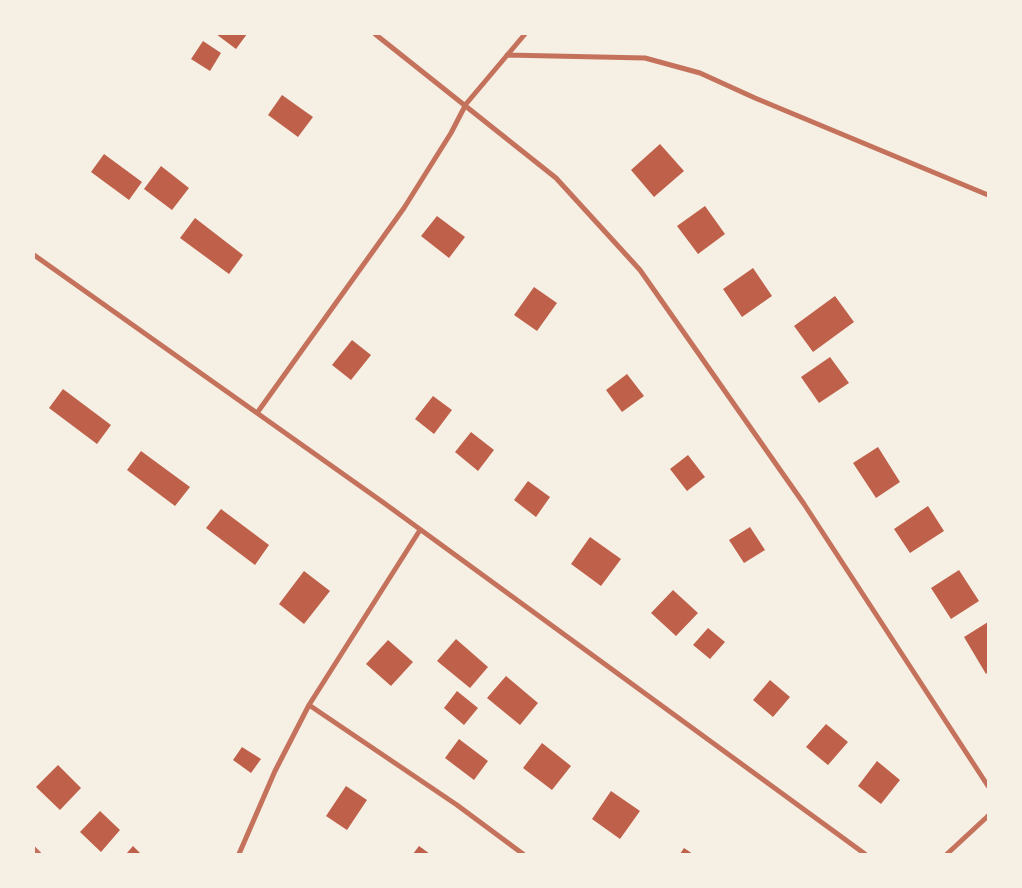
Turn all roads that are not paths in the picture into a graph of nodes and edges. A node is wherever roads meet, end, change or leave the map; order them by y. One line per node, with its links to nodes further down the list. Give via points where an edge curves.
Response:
1 (375, 34): 4 (street)
2 (525, 34): 3 (street)
3 (507, 55): 4 (street); 5 (street, via 645,58 700,73)
4 (466, 104): 7 (street, via 452,133 404,208); 10 (street, via 556,178 640,270 804,504)
5 (988, 196)
6 (34, 255): 7 (street)
7 (257, 413): 8 (street)
8 (420, 530): 9 (street); 16 (street)
9 (309, 704): 14 (street); 15 (street)
10 (988, 786)
11 (988, 816): 17 (street)
12 (34, 849): 13 (street)
13 (39, 854)
14 (239, 854)
15 (523, 854)
16 (865, 854)
17 (947, 854)

